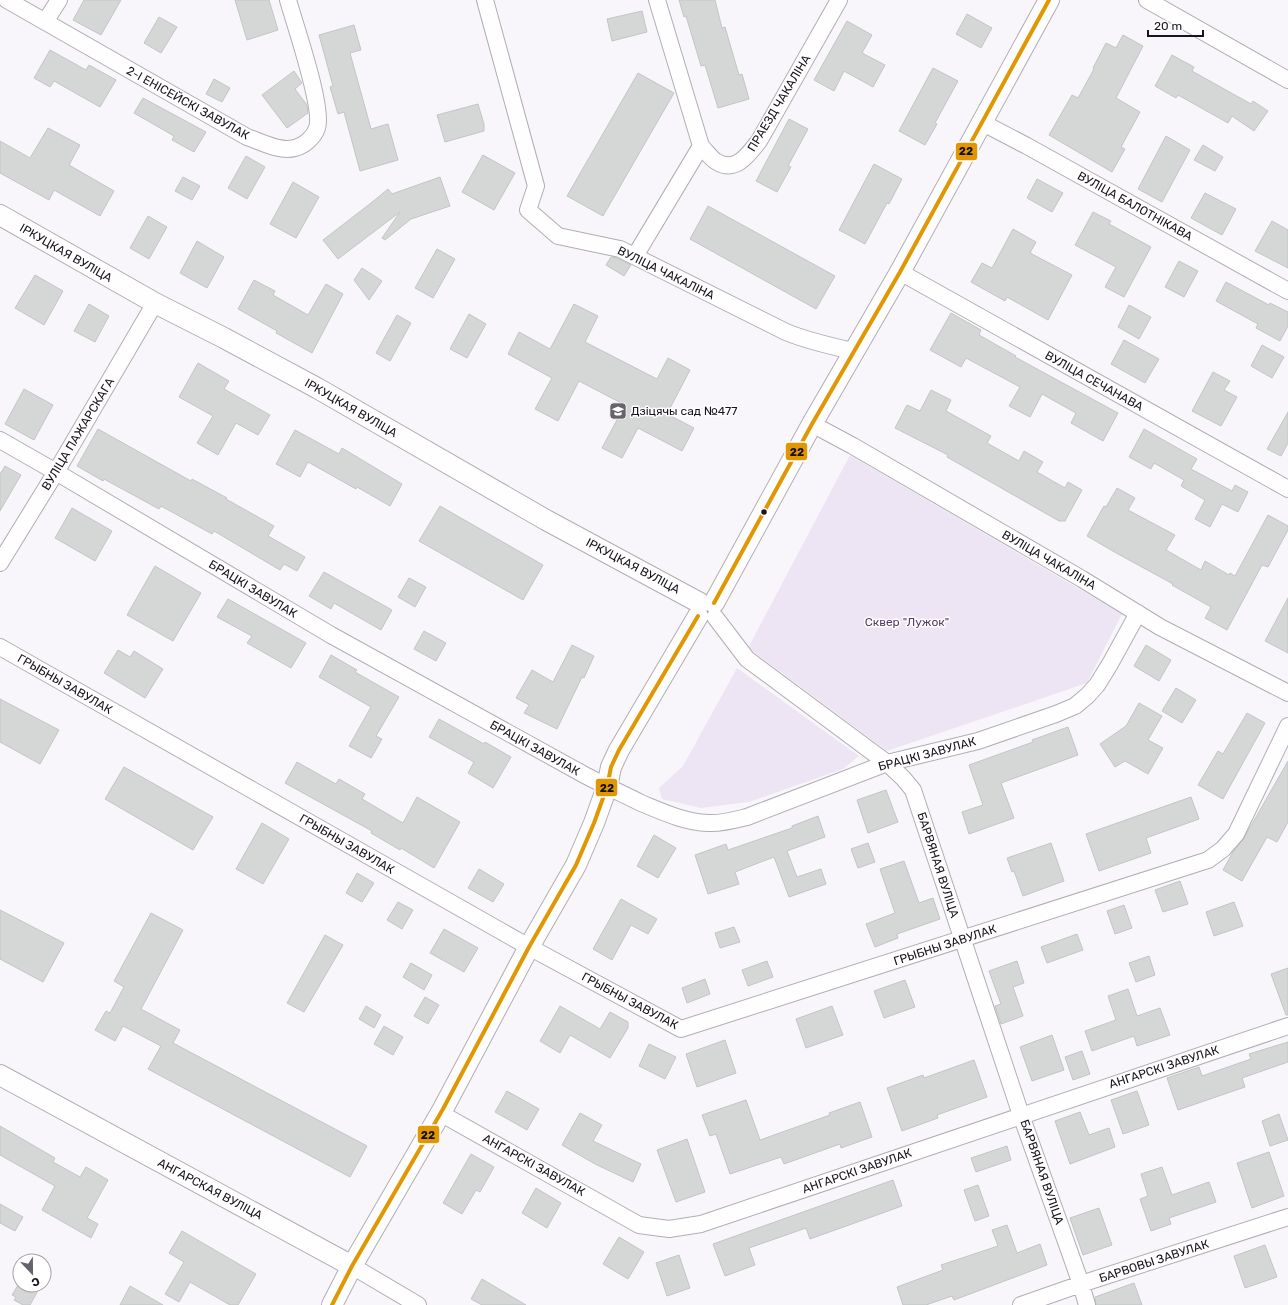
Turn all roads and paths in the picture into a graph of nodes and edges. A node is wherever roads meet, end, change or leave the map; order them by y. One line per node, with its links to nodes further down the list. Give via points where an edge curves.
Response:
1 (7, 0): 9 (street, 2-І ЕНІСЕЙСКІ ЗАВУЛАК)
2 (59, 0): 9 (street)
3 (288, 0): 9 (street, 2-І ЕНІСЕЙСКІ ЗАВУЛАК, via 319,112 317,128 309,140 295,148 278,148 247,137)
4 (485, 0): 14 (street, ВУЛІЦА ЧАКАЛІНА, via 536,186 528,210 558,236 620,249)
5 (657, 0): 12 (street, ПРАЕЗД ЧАКАЛІНА)
6 (839, 0): 12 (street, ПРАЕЗД ЧАКАЛІНА, via 759,141 747,156 732,166 724,165 716,162)
7 (1049, 0): 11 (street)
8 (1147, 0): 10 (street)
9 (45, 22)
10 (1288, 80)
11 (981, 122): 15 (street); 16 (street, ВУЛІЦА БАЛОТНІКАВА)
12 (701, 146): 14 (street)
13 (0, 215): 17 (street, ІРКУЦКАЯ ВУЛІЦА)
14 (635, 256): 18 (street, ВУЛІЦА ЧАКАЛІНА, via 786,332)
15 (900, 272): 18 (street); 22 (street, ВУЛІЦА СЕЧАНАВА)
16 (1288, 291)
17 (155, 303): 21 (street, ВУЛІЦА ПАЖАРСКАГА); 24 (street, ІРКУЦКАЯ ВУЛІЦА, via 310,385)
18 (853, 351): 19 (street)
19 (812, 424): 24 (street); 25 (street, ВУЛІЦА ЧАКАЛІНА)
20 (0, 440): 21 (street, БРАЦКІ ЗАВУЛАК)
21 (56, 472): 23 (street, ВУЛІЦА ПАЖАРСКАГА); 30 (street, БРАЦКІ ЗАВУЛАК, via 331,635)
22 (1288, 489)
23 (0, 563)
24 (707, 610): 29 (street, БАРВЯНАЯ ВУЛІЦА, via 747,659); 30 (street, via 619,750 611,767)
25 (1138, 613): 27 (street, ВУЛІЦА ЧАКАЛІНА); 29 (street, БРАЦКІ ЗАВУЛАК, via 1097,684 1075,706 978,740)
26 (0, 647): 32 (street, ГРЫБНЫ ЗАВУЛАК)
27 (1288, 694)
28 (1288, 726): 31 (street, ГРЫБНЫ ЗАВУЛАК, via 1236,834 1223,849 1208,860)
29 (887, 763): 30 (street, БРАЦКІ ЗАВУЛАК, via 747,817 727,822 708,823 667,814); 31 (street, БАРВЯНАЯ ВУЛІЦА, via 913,790)
30 (607, 787): 32 (street, via 576,865)
31 (963, 939): 32 (street, ГРЫБНЫ ЗАВУЛАК, via 682,1029); 36 (street, БАРВЯНАЯ ВУЛІЦА)
32 (529, 947): 35 (street)
33 (1288, 1026): 36 (street, АНГАРСКІ ЗАВУЛАК)
34 (0, 1075): 38 (street, АНГАРСКАЯ ВУЛІЦА)
35 (440, 1113): 36 (street, АНГАРСКІ ЗАВУЛАК, via 639,1225 669,1229 701,1224); 38 (street)
36 (1021, 1115): 39 (street, БАРВЯНАЯ ВУЛІЦА)
37 (1288, 1217): 39 (street, БАРВОВЫ ЗАВУЛАК)
38 (352, 1266): 40 (street); 41 (street, АНГАРСКАЯ ВУЛІЦА)
39 (1081, 1284): 42 (street, БАРВОВЫ ЗАВУЛАК); 43 (street, БАРВЯНАЯ ВУЛІЦА)
40 (332, 1305)
41 (418, 1305)
42 (1020, 1305)
43 (1087, 1305)

